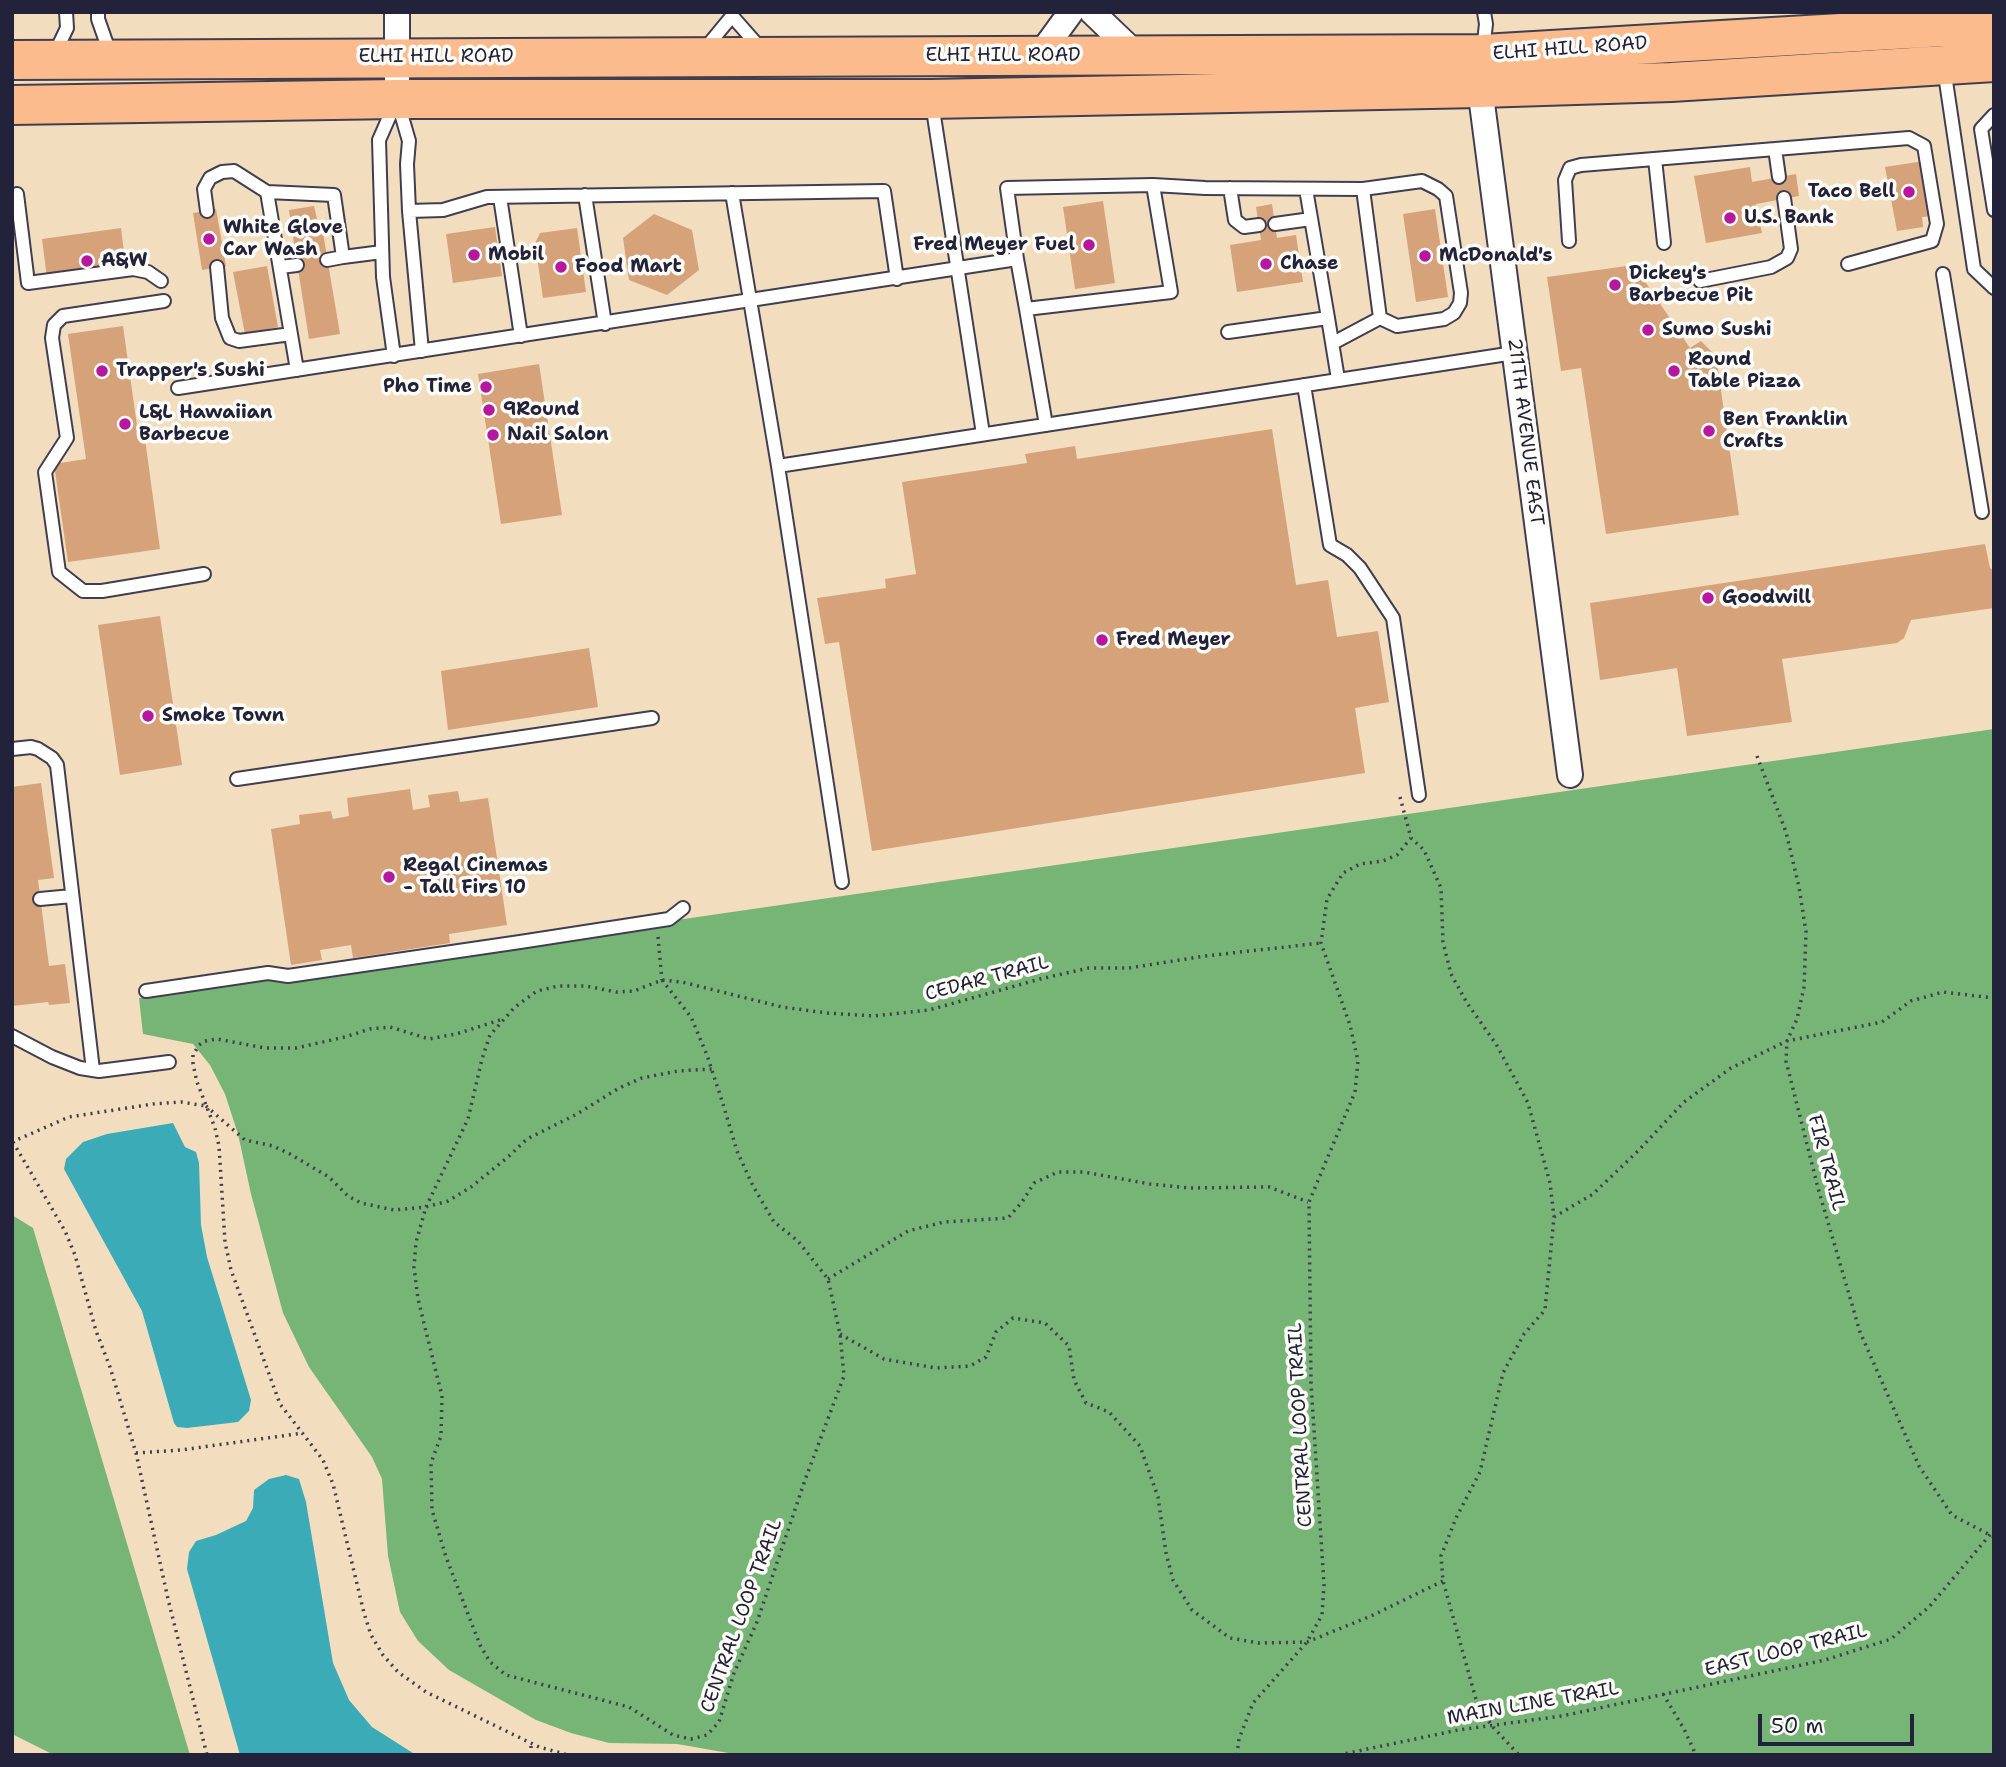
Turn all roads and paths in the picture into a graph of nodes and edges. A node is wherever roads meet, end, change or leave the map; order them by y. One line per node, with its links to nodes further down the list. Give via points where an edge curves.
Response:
1 (66, 12): 15 (lane, via 67,28)
2 (98, 12): 16 (lane)
3 (397, 12): 11 (street)
4 (1071, 12): 9 (street)
5 (1092, 12): 10 (street)
6 (1484, 12): 19 (lane)
7 (732, 14): 12 (lane); 13 (lane)
8 (1994, 24): 19 (main road, ELHI HILL ROAD)
9 (1039, 56): 10 (main road, ELHI HILL ROAD); 13 (main road, ELHI HILL ROAD)
10 (1138, 56): 19 (main road, ELHI HILL ROAD)
11 (397, 57): 12 (main road, ELHI HILL ROAD); 16 (main road, ELHI HILL ROAD); 20 (street)
12 (699, 57): 13 (main road, ELHI HILL ROAD)
13 (768, 57)
14 (12, 60): 15 (main road, ELHI HILL ROAD)
15 (52, 60): 16 (main road, ELHI HILL ROAD)
16 (113, 60)
17 (1994, 62): 18 (main road, ELHI HILL ROAD)
18 (1944, 66): 19 (main road, ELHI HILL ROAD, via 1671,82); 58 (lane, via 1974,269)
19 (1482, 71): 21 (main road, ELHI HILL ROAD); 70 (street, 211TH AVENUE EAST)
20 (397, 99): 21 (main road, ELHI HILL ROAD); 22 (main road, ELHI HILL ROAD); 39 (lane, via 409,141); 45 (lane, via 379,140)
21 (931, 99): 53 (lane)
22 (12, 105)
23 (1994, 115): 37 (lane, via 1981,129)
24 (1775, 149): 25 (lane); 26 (lane); 49 (lane, via 1909,138 1924,146 1937,224 1932,241)
25 (1655, 159): 43 (lane, via 1570,168 1565,180); 44 (lane)
26 (1779, 177)
27 (1153, 185): 28 (lane); 47 (lane, via 1007,188); 61 (lane, via 1171,292)
28 (1230, 188): 29 (lane); 42 (lane, via 1235,220 1244,227)
29 (1306, 189): 30 (lane); 40 (lane)
30 (1363, 189): 63 (lane); 63 (lane, via 1422,181 1446,196 1461,293 1454,313 1444,319 1396,326)
31 (267, 192): 38 (lane, via 234,171 222,172 210,178 204,189); 46 (lane, via 334,195); 52 (lane)
32 (732, 193): 34 (lane); 55 (lane, via 884,191); 60 (lane)
33 (17, 194): 56 (lane, via 29,283 133,269)
34 (585, 195): 35 (lane); 64 (lane)
35 (500, 197): 39 (lane, via 443,210); 67 (lane)
36 (1784, 198): 57 (lane, via 1791,249 1787,258 1772,267)
37 (1994, 210)
38 (207, 211)
39 (409, 211): 69 (lane)
40 (1311, 219): 41 (lane); 62 (lane)
41 (1275, 223)
42 (1259, 225)
43 (1569, 242)
44 (1664, 243)
45 (382, 252): 46 (lane); 71 (lane)
46 (343, 257): 48 (lane)
47 (1017, 259): 53 (lane); 61 (lane)
48 (327, 260)
49 (1848, 264)
50 (297, 265): 52 (lane)
51 (217, 267): 66 (lane, via 222,318 230,338 239,341)
52 (280, 267): 66 (lane)
53 (957, 270): 55 (lane); 77 (lane)
54 (1943, 274): 79 (lane)
55 (897, 279): 60 (lane)
56 (161, 281)
57 (1700, 281)
58 (1994, 288)
59 (164, 301): 80 (lane, via 63,316 54,325 67,438 45,472 59,572 83,591)
60 (750, 301): 64 (lane); 78 (lane)
61 (1026, 309): 76 (lane)
62 (1328, 318): 65 (lane); 68 (lane)
63 (1380, 318): 68 (lane)
64 (605, 324): 67 (lane)
65 (1228, 332)
66 (291, 334): 72 (lane)
67 (521, 336): 69 (lane)
68 (1332, 343): 73 (lane)
69 (422, 351): 71 (lane)
70 (1514, 353): 73 (lane); 84 (street, 211TH AVENUE EAST)
71 (394, 356): 72 (lane)
72 (297, 370): 75 (lane)
73 (1338, 380): 74 (lane)
74 (1304, 385): 76 (lane); 86 (lane, via 1330,545 1360,568 1393,618)
75 (178, 388)
76 (1046, 425): 77 (lane)
77 (983, 434): 78 (lane)
78 (778, 466): 89 (lane)
79 (1982, 512)
80 (204, 574)
81 (652, 718): 85 (lane)
82 (12, 750): 90 (lane, via 38,748 57,765)
83 (1758, 755): 100 (path, FIR TRAIL, via 1786,832 1806,932 1804,987)
84 (1570, 775)
85 (237, 779)
86 (1419, 795)
87 (1400, 797): 88 (path)
88 (1411, 838): 94 (path, CENTRAL LOOP TRAIL, via 1397,855 1343,873 1326,899); 108 (path, via 1424,850 1441,888 1443,942 1451,974 1528,1103 1550,1183)
89 (842, 882)
90 (72, 896): 91 (lane); 103 (lane)
91 (40, 899)
92 (683, 908): 93 (lane, via 669,919)
93 (657, 921): 95 (path); 96 (lane, via 288,976 268,973)
94 (1321, 943): 95 (path, CEDAR TRAIL, via 1129,968 1088,968 929,1010 874,1016 782,1007); 106 (path, CENTRAL LOOP TRAIL, via 1358,1061 1355,1092)
95 (662, 980): 98 (path, via 634,991 558,986 537,991); 102 (path, CENTRAL LOOP TRAIL, via 691,1017)
96 (146, 991)
97 (1994, 998): 100 (path, via 1943,992 1911,1001 1882,1022)
98 (502, 1019): 104 (path, via 429,1039 390,1027 296,1048 205,1041 193,1055 193,1064); 107 (path, CENTRAL LOOP TRAIL, via 490,1035 468,1119)
99 (12, 1036): 103 (lane, via 52,1057)
100 (1787, 1041): 108 (path, via 1731,1068 1684,1101 1593,1194); 114 (path, FIR TRAIL, via 1793,1097 1860,1332 1919,1466 1952,1514)
101 (169, 1062): 103 (lane)
102 (712, 1069): 107 (path, via 642,1078 619,1088 527,1139 471,1187); 109 (path, CENTRAL LOOP TRAIL, via 752,1186 774,1222 798,1241)
103 (93, 1070)
104 (206, 1106): 105 (path, via 153,1104 69,1117); 107 (path, via 245,1140 290,1154 361,1203 394,1210); 111 (path, via 219,1146 231,1270 281,1404)
105 (13, 1142): 112 (path, via 75,1255)
106 (1309, 1202): 109 (path, via 1269,1187 1190,1188 1058,1172 1034,1183 1008,1218 944,1222 908,1231); 117 (path, CENTRAL LOOP TRAIL, via 1311,1383 1324,1585 1322,1615)
107 (426, 1208): 110 (path, CENTRAL LOOP TRAIL, via 414,1267 442,1396 441,1436 431,1463 432,1510 480,1645 489,1662 506,1675 629,1707 673,1735 691,1739 707,1735 719,1722 845,1376)
108 (1554, 1217): 116 (path, via 1545,1310 1524,1334 1503,1373 1480,1472 1441,1556)
109 (828, 1279): 110 (path, CENTRAL LOOP TRAIL)
110 (840, 1334): 117 (path, via 884,1359 958,1367 986,1357 996,1332 1013,1318 1045,1323 1069,1346 1074,1380 1086,1403 1109,1412 1140,1446 1158,1497 1173,1580 1192,1610 1230,1638)
111 (303, 1433): 112 (path); 120 (path, via 323,1460 333,1484 364,1613 383,1655 426,1692)
112 (136, 1453): 121 (path)
113 (1994, 1530): 114 (path, EAST LOOP TRAIL)
114 (1988, 1535): 115 (path, FIR TRAIL); 118 (path, EAST LOOP TRAIL, via 1929,1607 1891,1639 1825,1660)
115 (1994, 1537)
116 (1443, 1581): 117 (path); 119 (path, via 1468,1677)
117 (1307, 1642): 124 (path, via 1253,1703)
118 (1662, 1694): 119 (path, MAIN LINE TRAIL); 127 (path)
119 (1492, 1726): 125 (path, MAIN LINE TRAIL); 126 (path)
120 (531, 1743): 122 (path); 123 (path)
121 (207, 1755)
122 (531, 1755)
123 (568, 1755)
124 (1237, 1755)
125 (1339, 1755)
126 (1519, 1755)
127 (1696, 1755)

